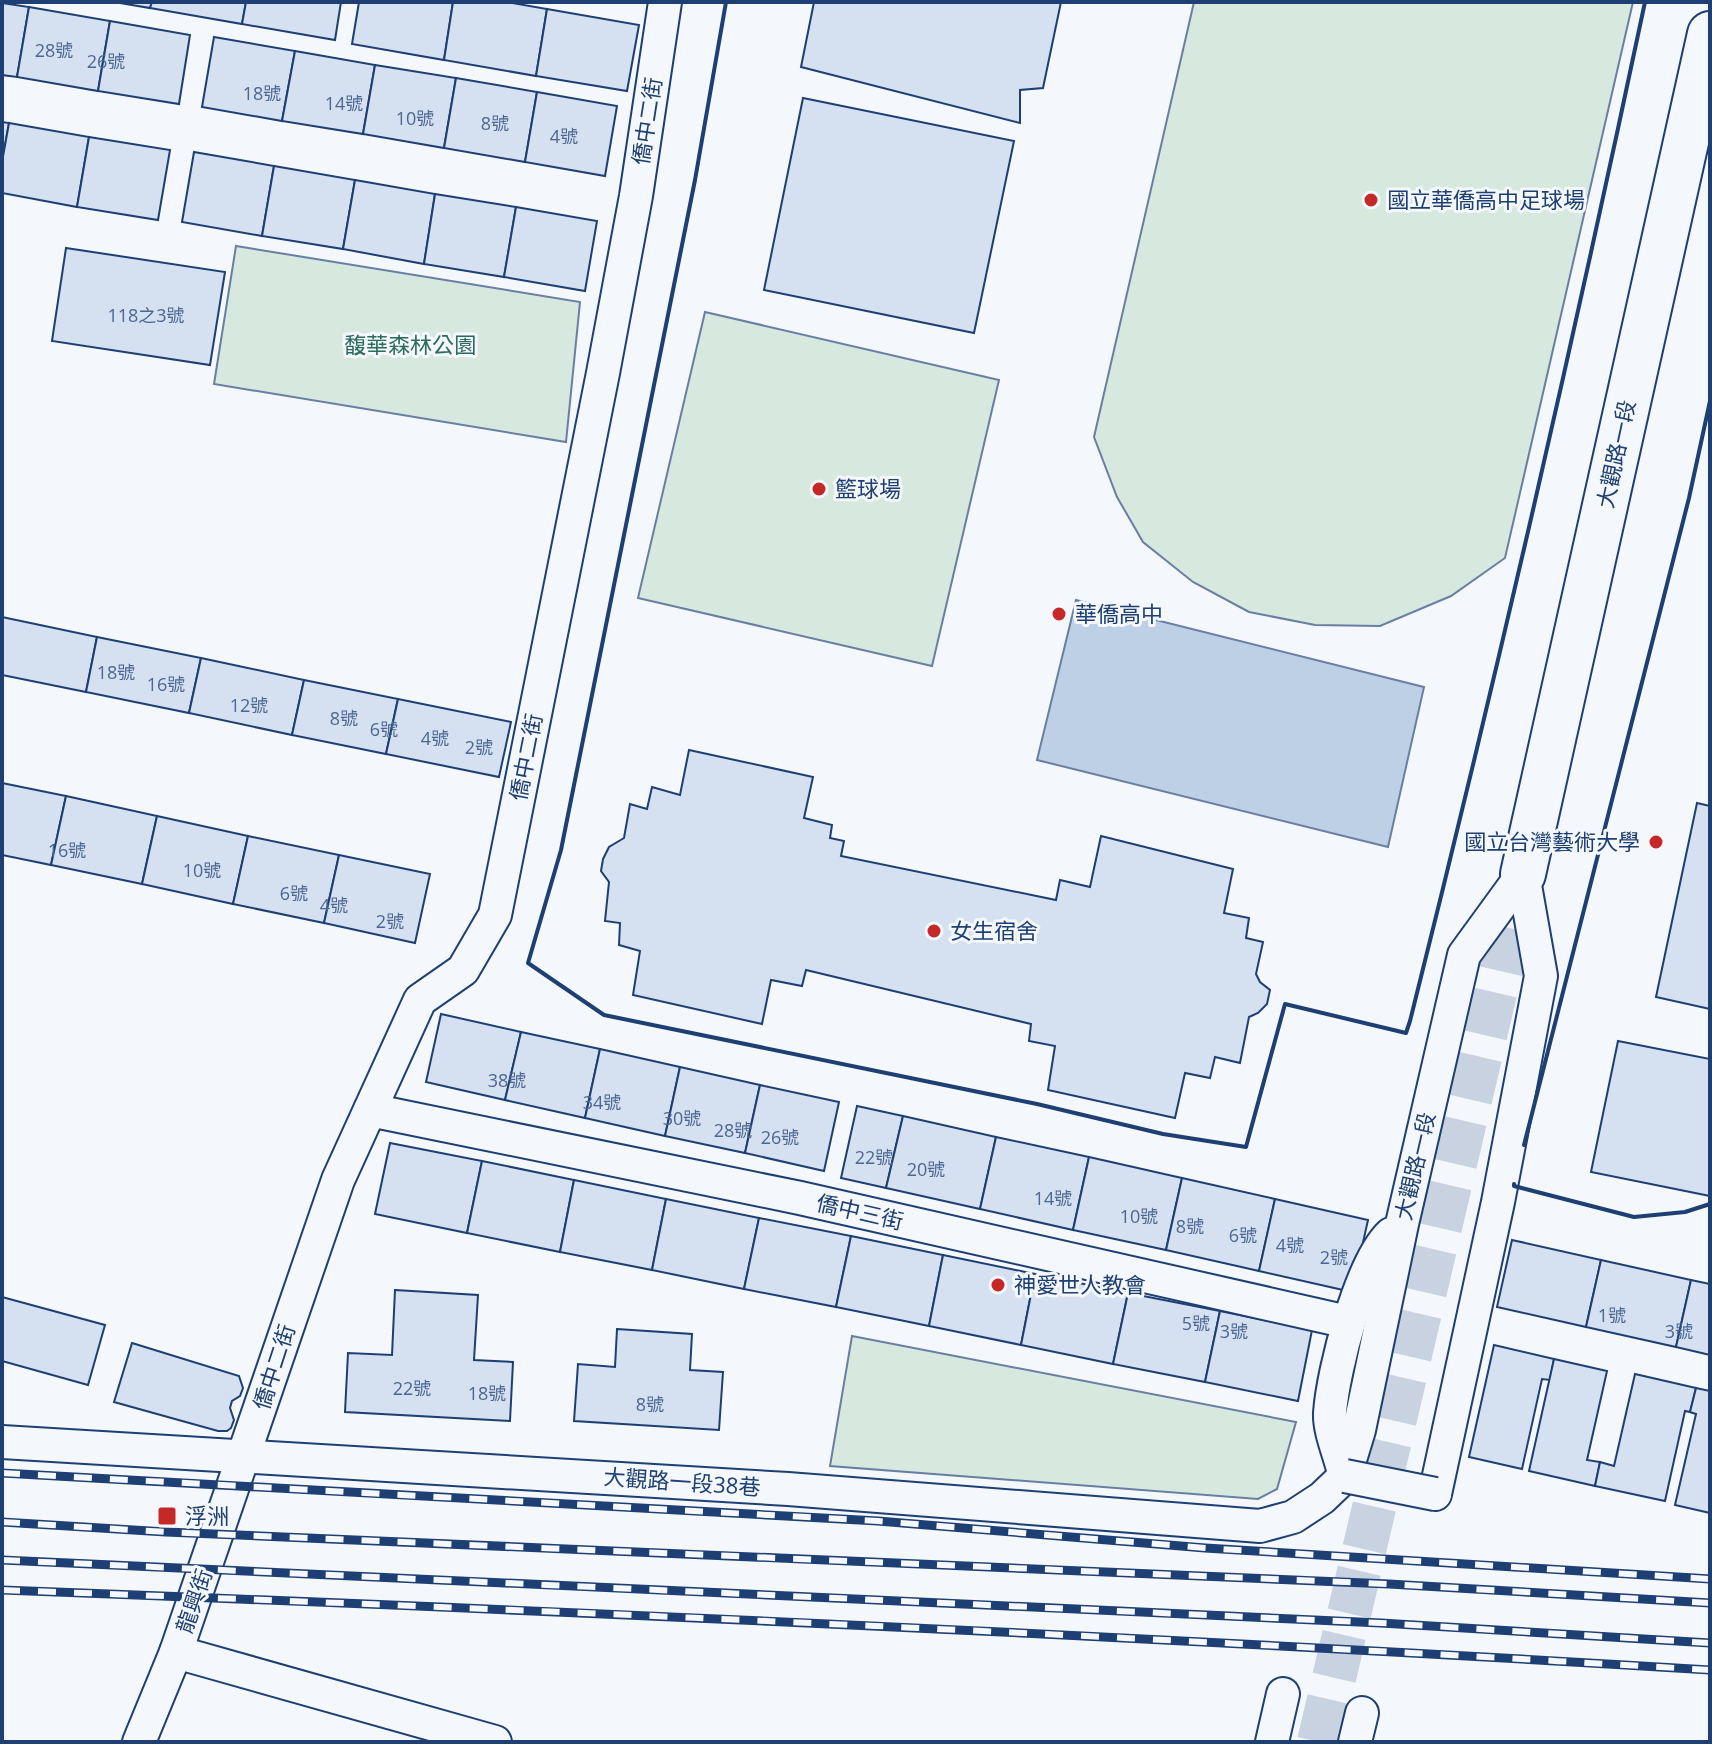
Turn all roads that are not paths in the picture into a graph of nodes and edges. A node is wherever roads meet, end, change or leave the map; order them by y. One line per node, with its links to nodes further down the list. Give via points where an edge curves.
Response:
1 (665, 2): 4 (street, 僑中二街, via 636,196 495,915 463,970 420,1000)
2 (1710, 34): 3 (main road, 大觀路一段)
3 (1523, 874): 5 (street, 大觀路一段, via 1464,955); 9 (street, 大觀路一段, bridge, via 1541,976 1435,1494)
4 (370, 1110): 6 (street, 僑中三街, via 800,1198); 8 (street, 僑中二街, via 338,1180)
5 (1402, 1224): 6 (street, via 1380,1244); 9 (street, 大觀路一段)
6 (1348, 1322): 9 (street, via 1330,1415)
7 (2, 1442): 8 (street, 大觀路一段38巷)
8 (244, 1458): 9 (street, 大觀路一段38巷, via 788,1489 1260,1526 1293,1517); 10 (street, 龍興街)
9 (1345, 1476)
10 (176, 1652): 12 (street, 龍興街); 13 (street)
11 (1283, 1694): 14 (street)
12 (139, 1742)
13 (495, 1742)
14 (1272, 1742)

